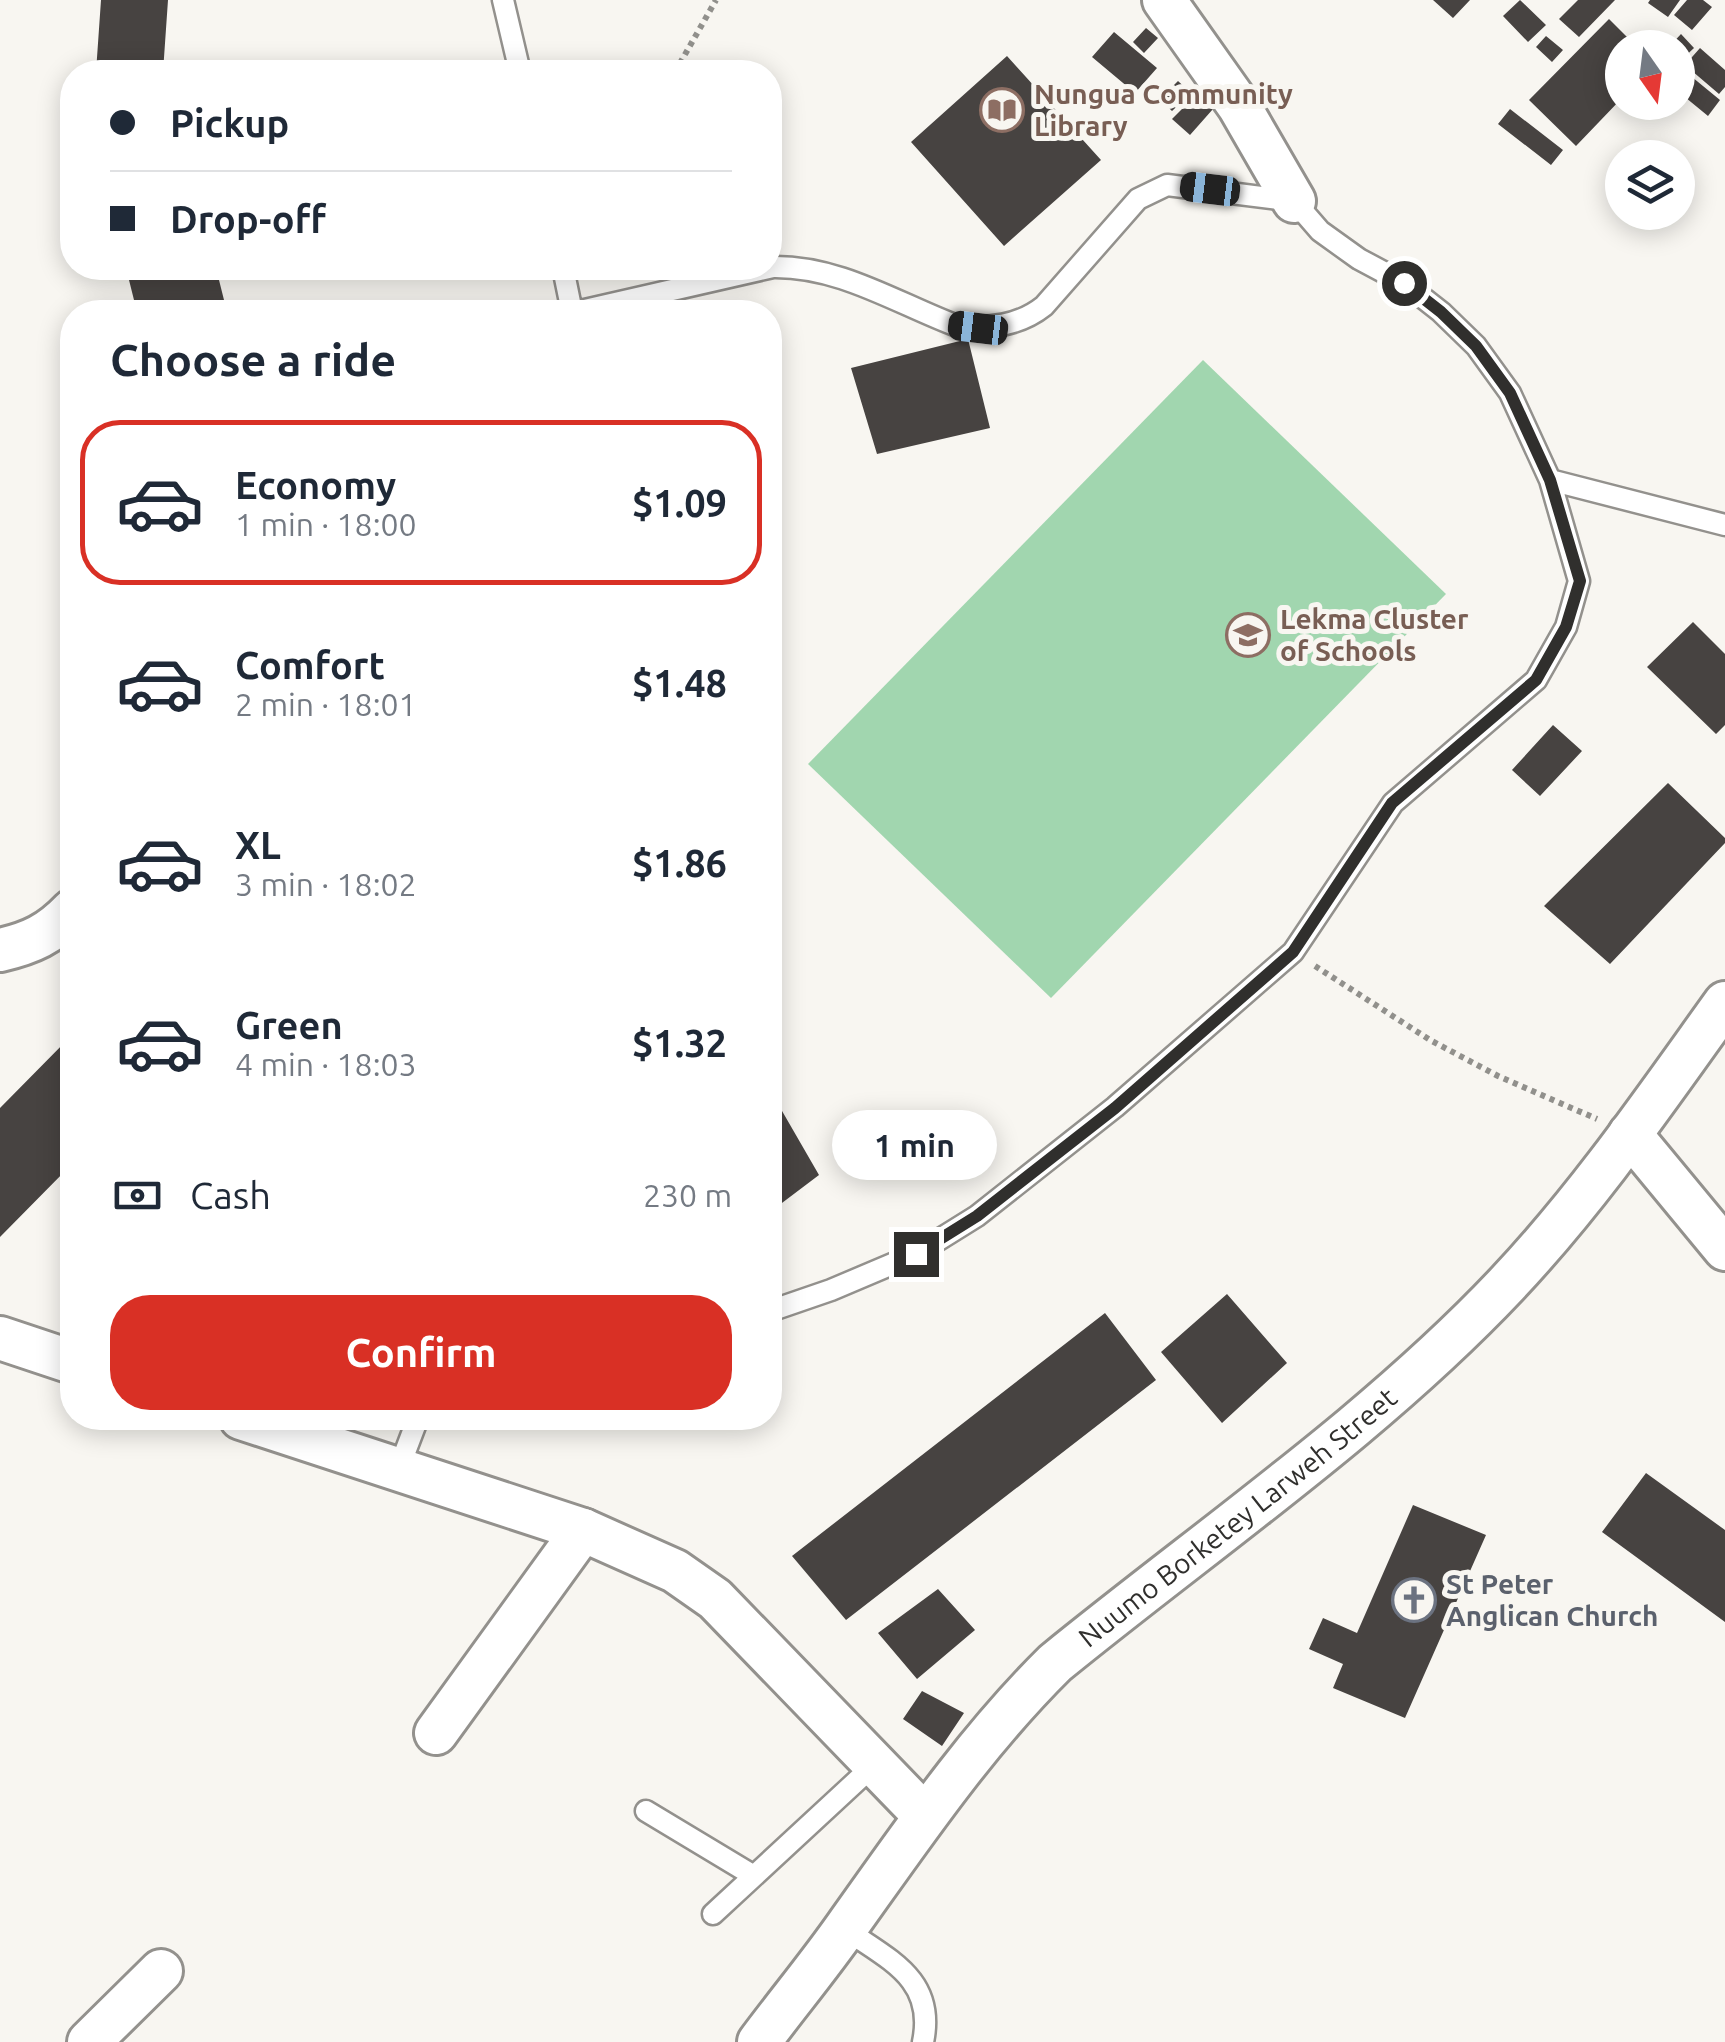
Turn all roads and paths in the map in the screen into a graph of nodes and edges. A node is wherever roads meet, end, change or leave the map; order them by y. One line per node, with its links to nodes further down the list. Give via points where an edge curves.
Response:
1 (504, 0): 4 (lane)
2 (716, 0): 5 (path)
3 (1164, 0): 6 (street, via 1239,106)
4 (517, 60)
5 (682, 60)
6 (1294, 201): 7 (lane, via 1167,186 1138,199 1044,306 1010,324 957,326 834,274); 10 (lane, via 1320,231 1404,283 1476,346 1510,393)
7 (782, 267)
8 (715, 280): 9 (lane)
9 (627, 300)
10 (1550, 480): 11 (lane); 14 (lane, via 1580,581 1566,627 1536,680 1392,803)
11 (1725, 525)
12 (60, 924): 13 (street, via 36,942)
13 (0, 950)
14 (1293, 952): 16 (path, via 1430,1040); 18 (lane, via 1115,1108 977,1216 916,1254)
15 (1725, 1002): 16 (street, Nuumo Borketey Larweh Street)
16 (1630, 1134): 17 (street); 28 (street, Nuumo Borketey Larweh Street, via 1572,1212 1428,1362 1055,1663)
17 (1725, 1249)
18 (782, 1307)
19 (0, 1338): 20 (street)
20 (60, 1358)
21 (279, 1430): 23 (street)
22 (413, 1430): 23 (lane)
23 (399, 1468): 24 (street)
24 (583, 1530): 25 (street); 26 (street, via 675,1571 715,1599)
25 (436, 1733)
26 (875, 1764): 28 (street); 29 (lane)
27 (646, 1811): 29 (lane)
28 (924, 1816): 31 (street, Nuumo Borketey Larweh Street)
29 (754, 1876): 30 (lane)
30 (713, 1914)
31 (845, 1929): 34 (street, Nuumo Borketey Larweh Street); 35 (lane, via 912,1977 926,2010)
32 (161, 1971): 33 (street)
33 (89, 2042)
34 (759, 2042)
35 (923, 2042)

